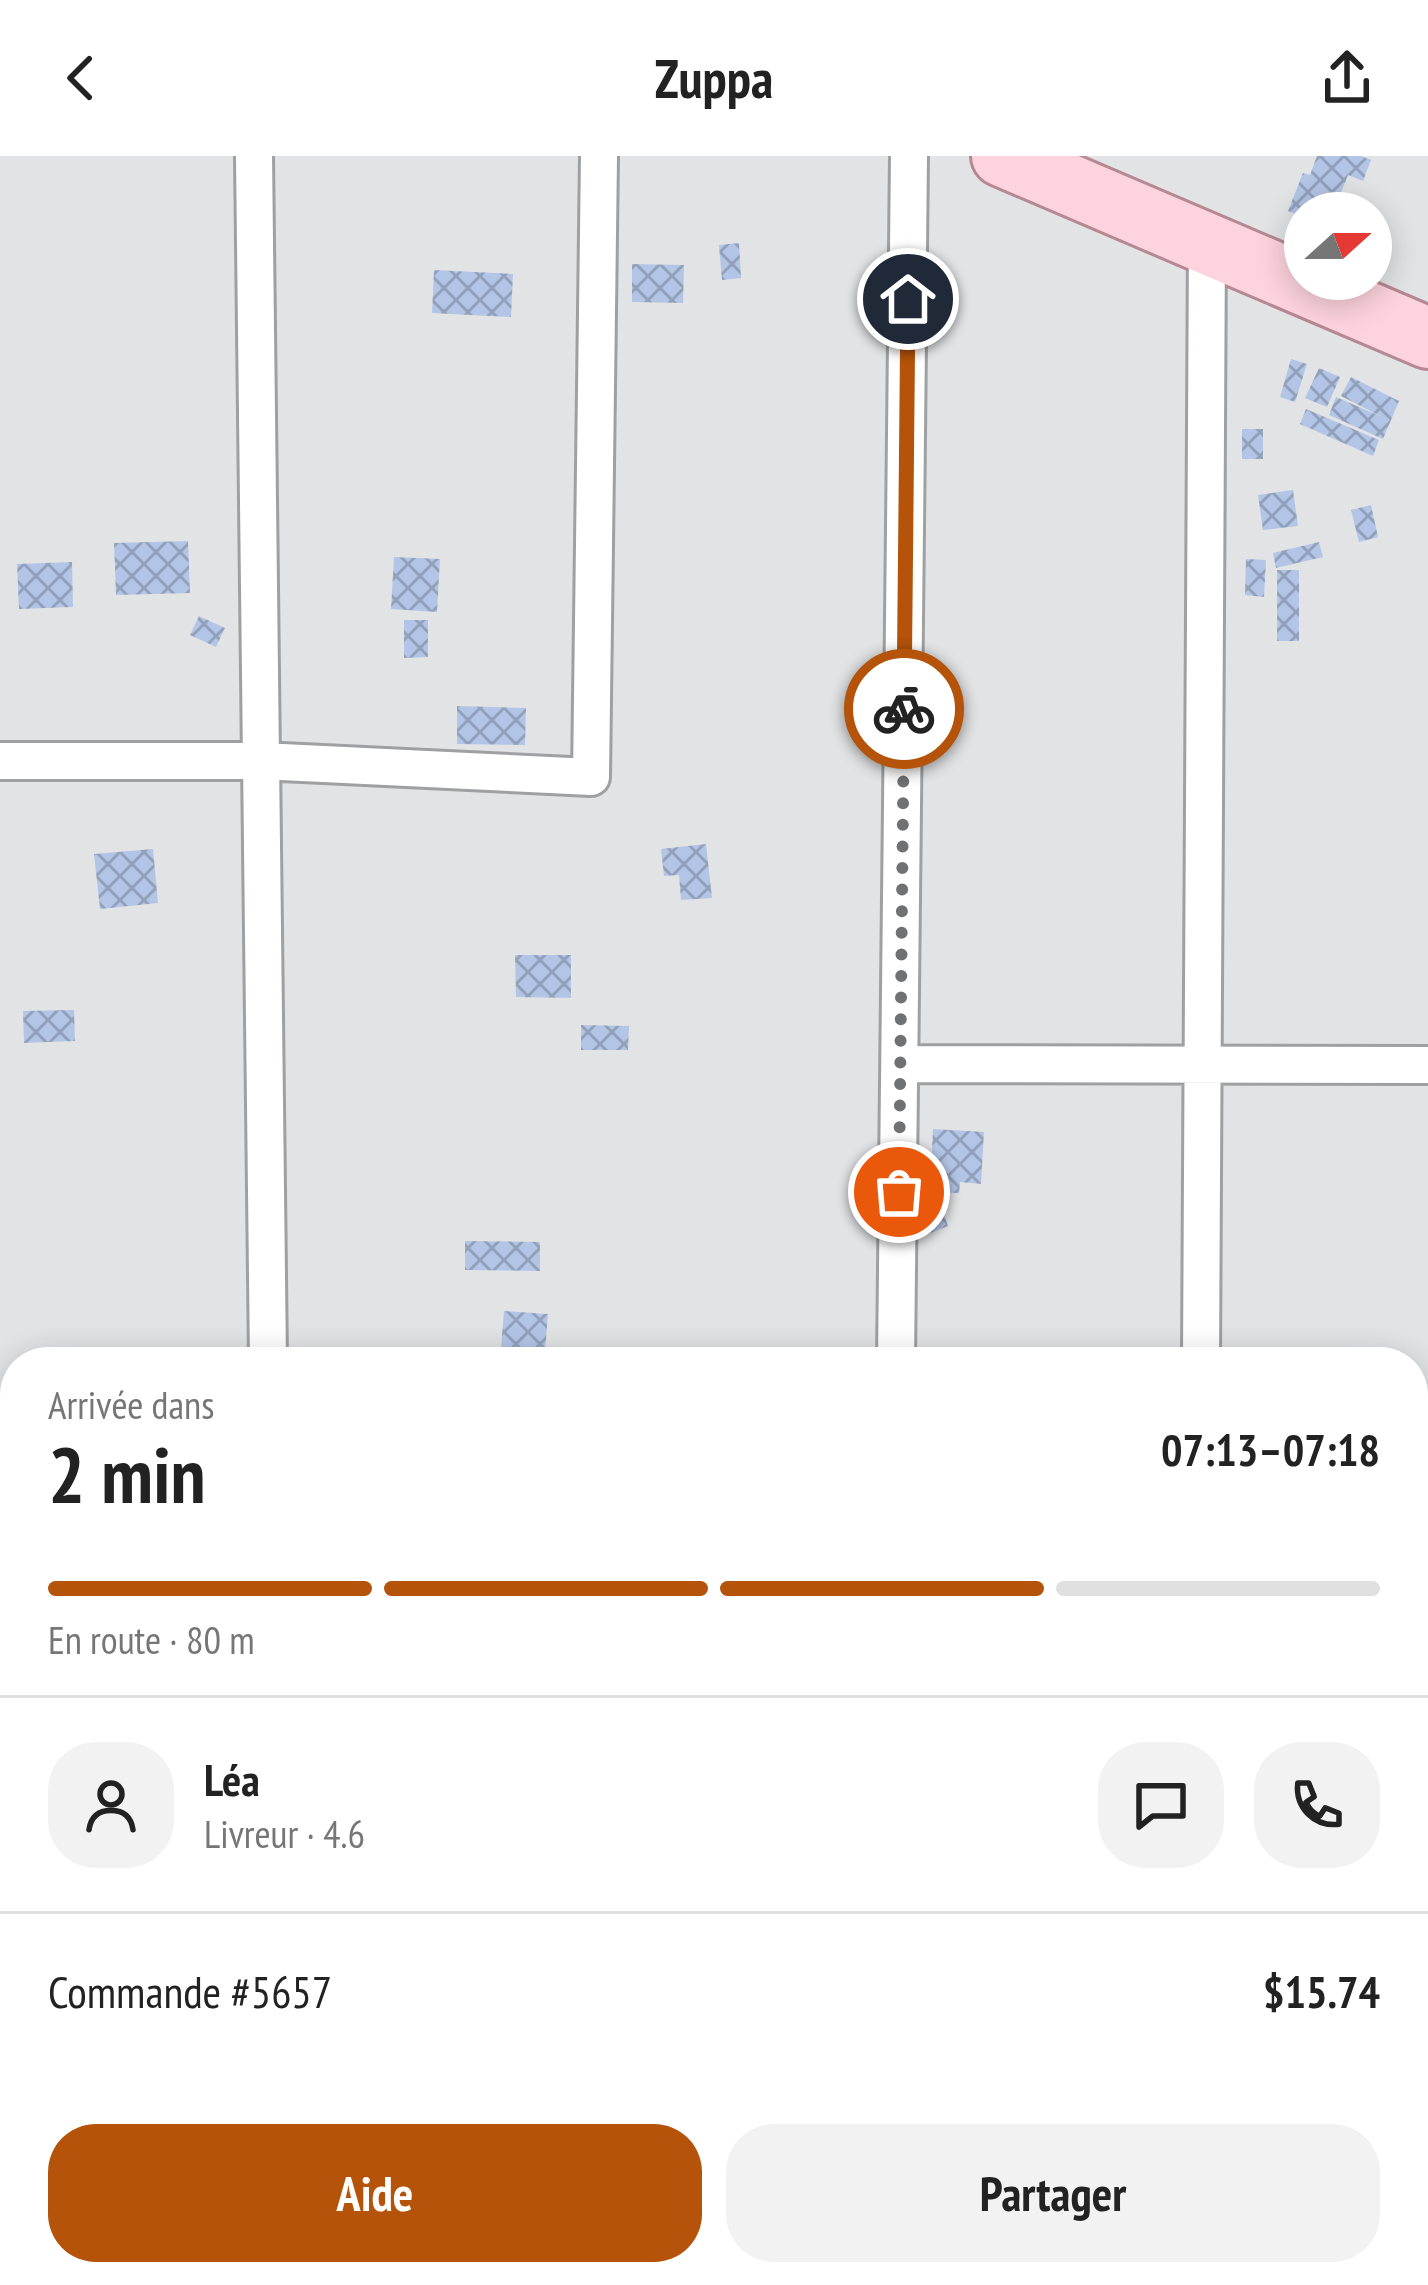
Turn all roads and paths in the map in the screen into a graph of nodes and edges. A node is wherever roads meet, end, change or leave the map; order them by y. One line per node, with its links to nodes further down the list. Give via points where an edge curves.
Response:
1 (254, 156): 8 (street)
2 (599, 156): 8 (street, via 591,777)
3 (909, 156): 9 (street)
4 (1002, 156): 5 (main road)
5 (1207, 241): 6 (main road); 11 (street)
6 (1428, 338)
7 (0, 761): 8 (street)
8 (261, 761): 12 (street)
9 (901, 1064): 11 (street); 13 (street)
10 (1428, 1065): 11 (street)
11 (1203, 1067): 14 (street)
12 (268, 1347)
13 (896, 1347)
14 (1202, 1347)

